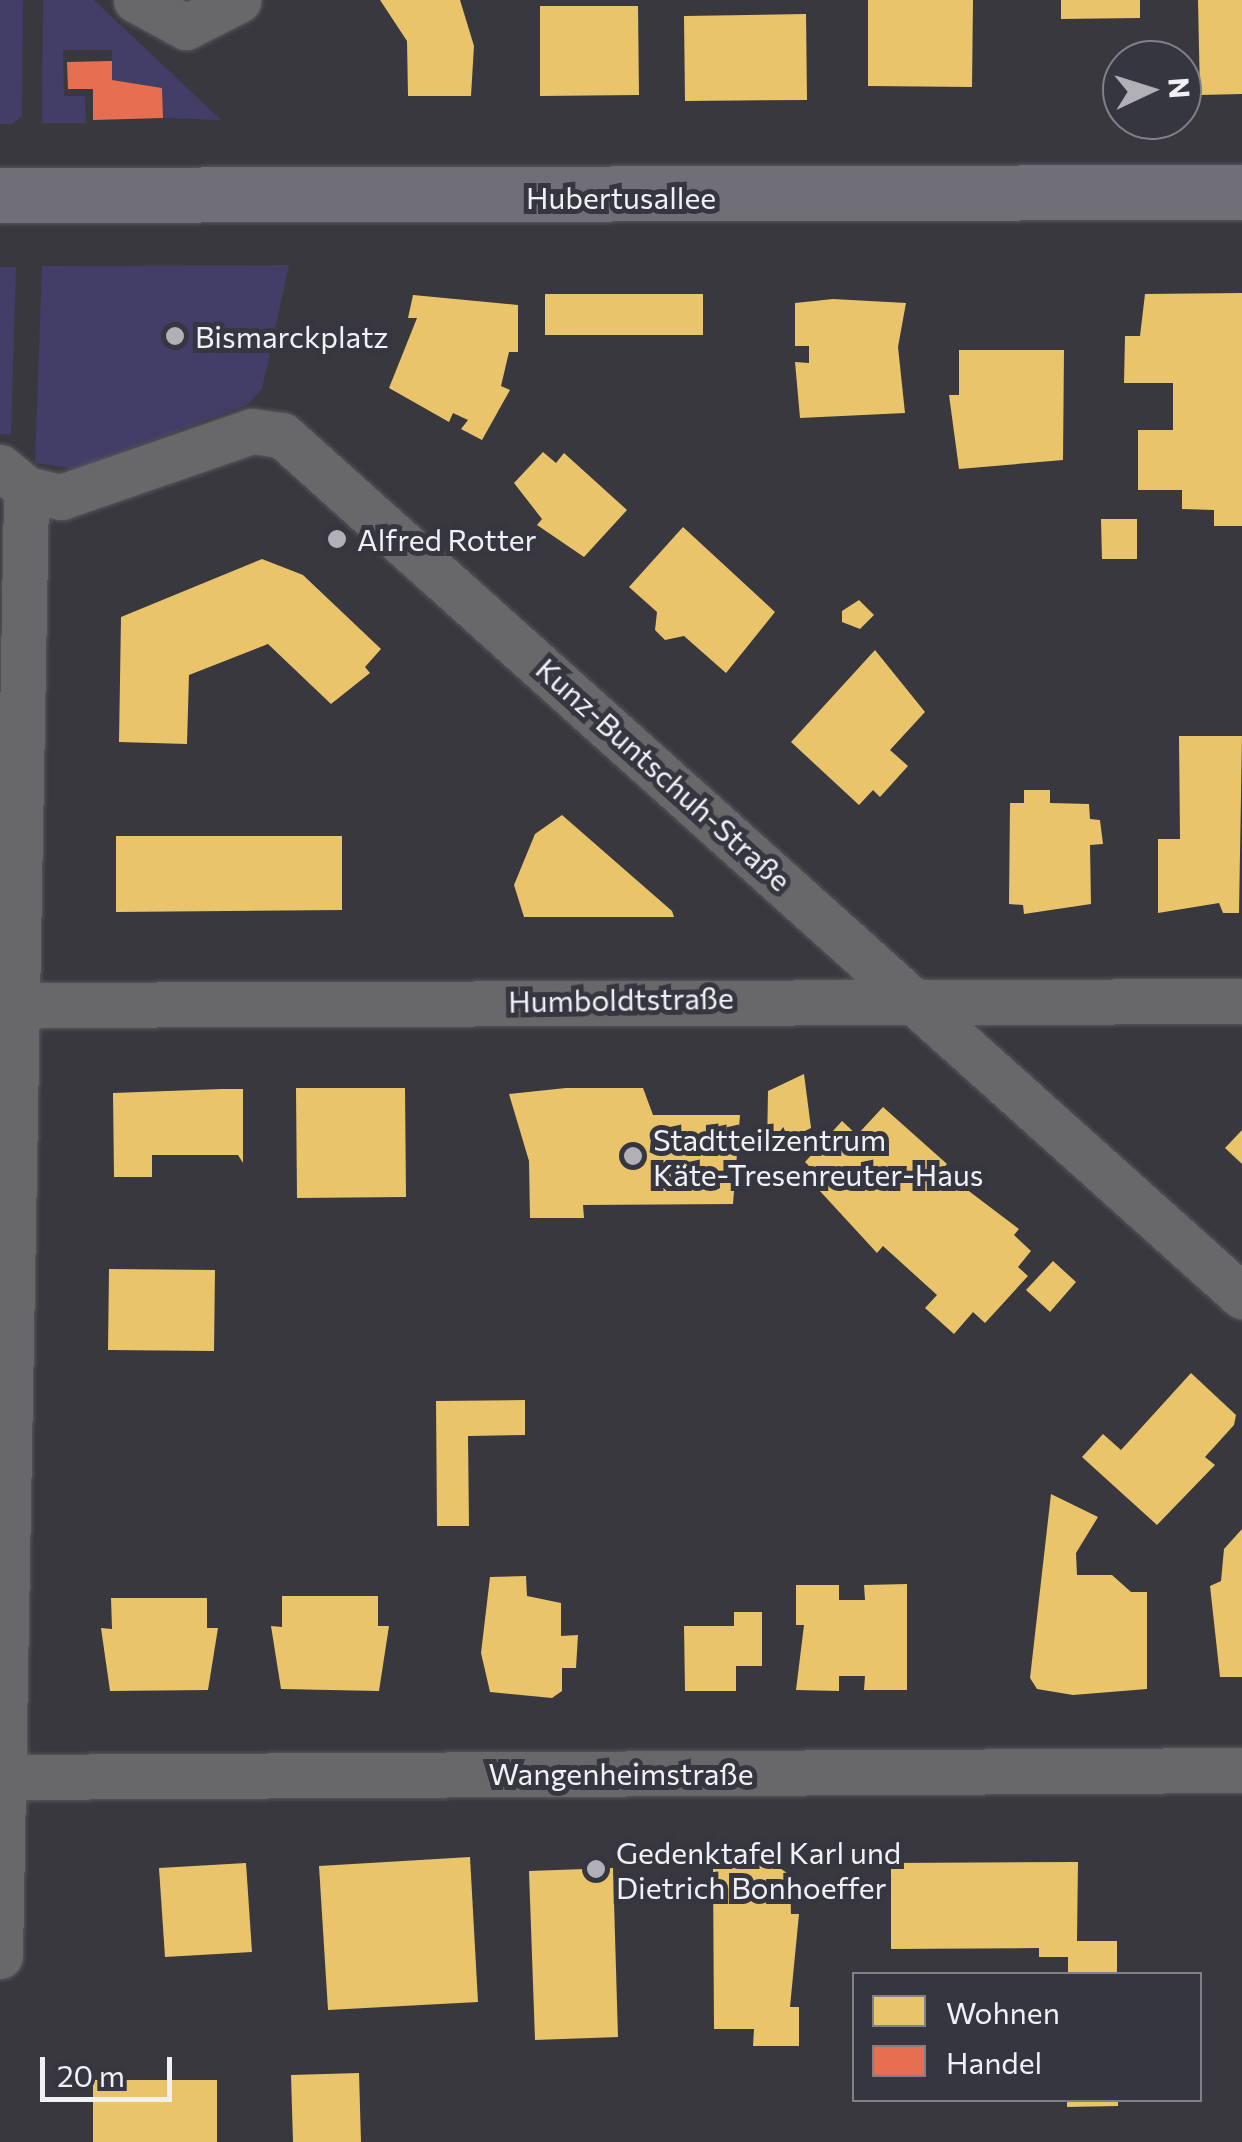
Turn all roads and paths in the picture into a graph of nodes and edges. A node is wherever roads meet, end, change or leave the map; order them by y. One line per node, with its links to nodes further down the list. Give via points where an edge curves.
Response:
1 (136, 0): 2 (street, via 186,27)
2 (238, 1)
3 (1242, 192): 4 (main road, Hubertusallee)
4 (0, 195)
5 (13, 478): 6 (street, Kunz-Buntschuh-Straße, via 60,497 252,430 282,435); 8 (street)
6 (914, 996): 7 (street, Humboldtstraße); 8 (street, Humboldtstraße); 9 (street, Kunz-Buntschuh-Straße)
7 (1242, 1001)
8 (10, 1005): 11 (street)
9 (1242, 1296)
10 (1242, 1770): 11 (street, Wangenheimstraße)
11 (2, 1777): 12 (street)
12 (0, 1956)

